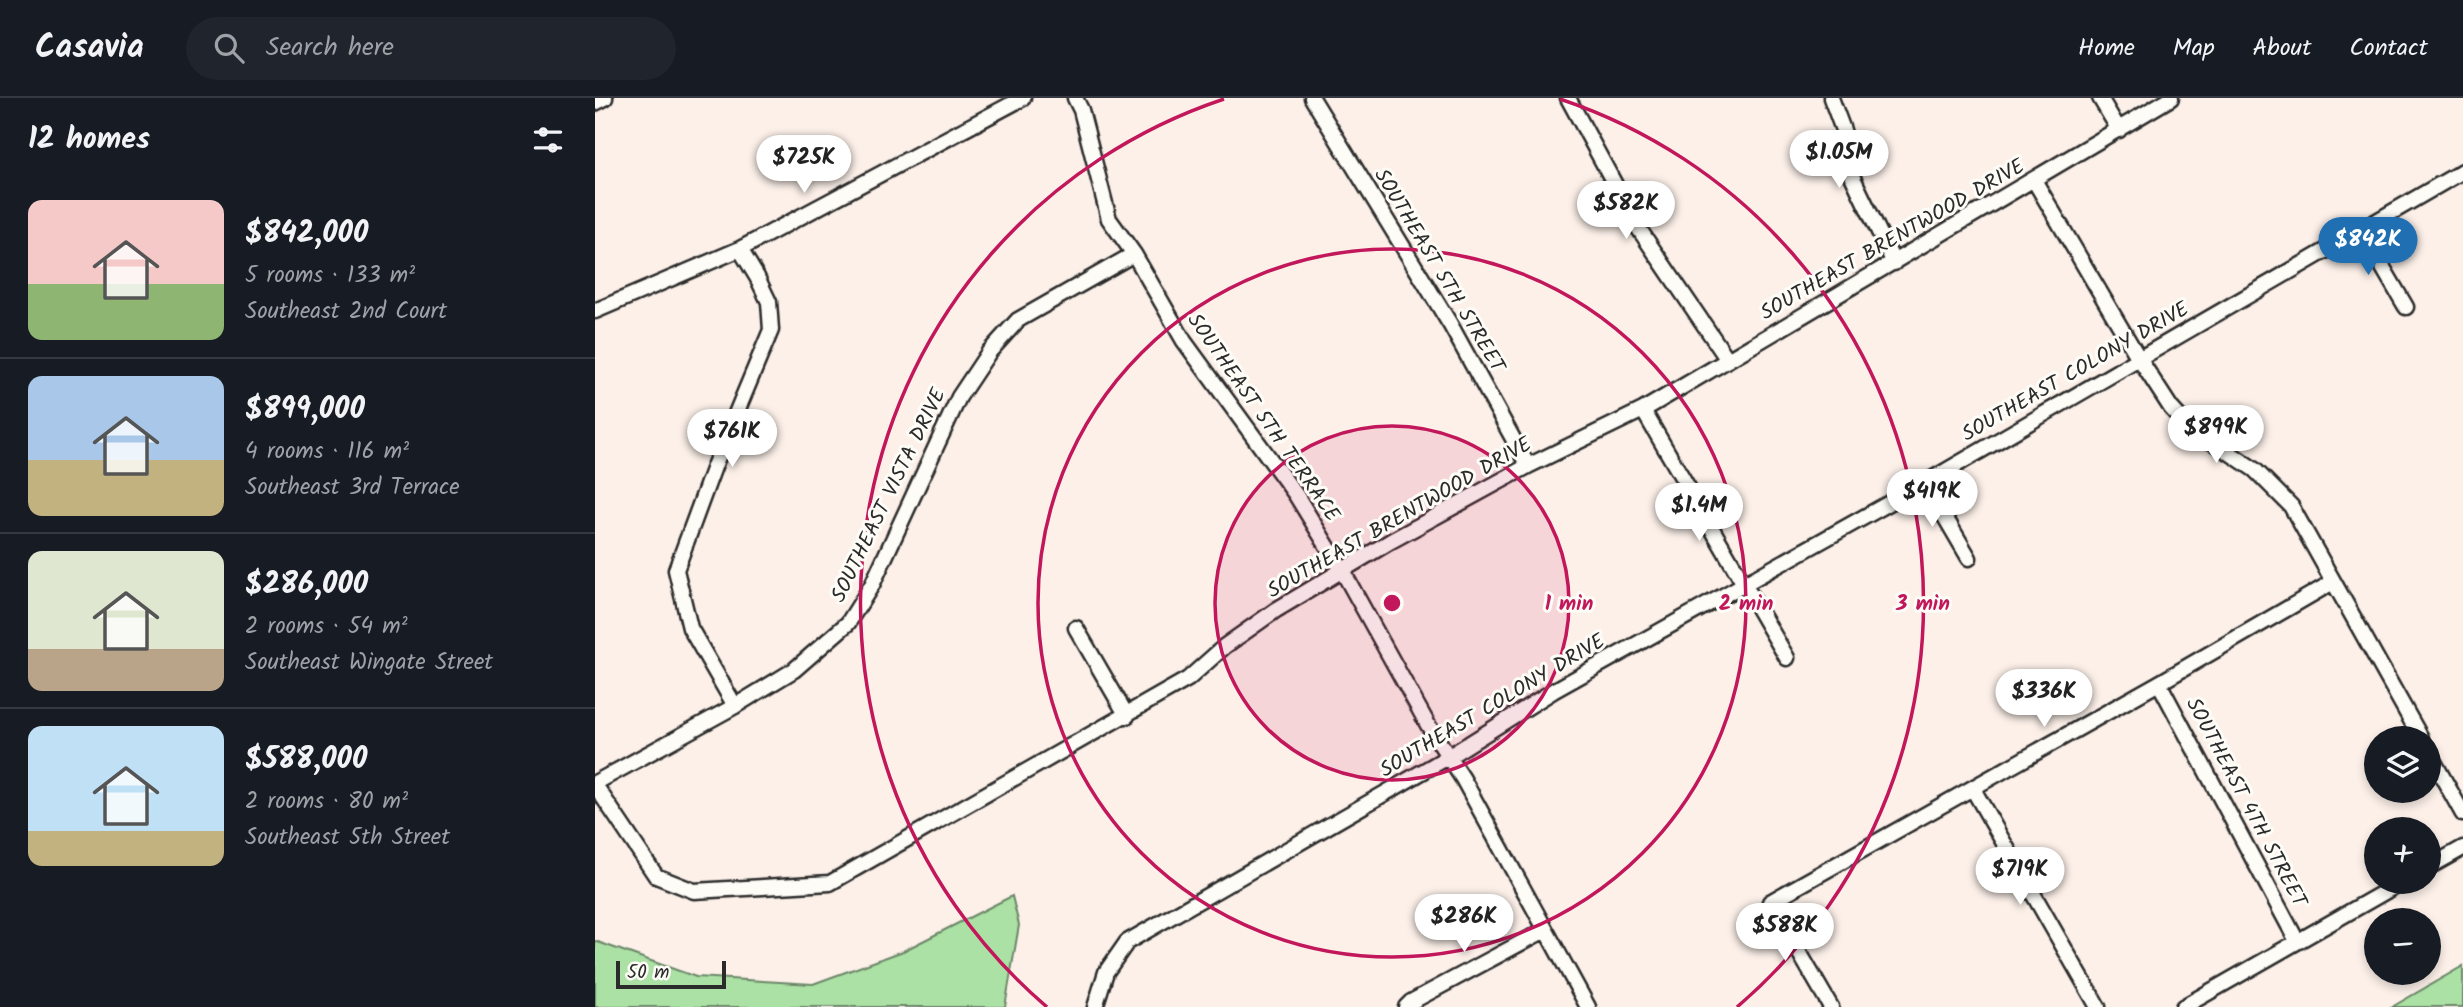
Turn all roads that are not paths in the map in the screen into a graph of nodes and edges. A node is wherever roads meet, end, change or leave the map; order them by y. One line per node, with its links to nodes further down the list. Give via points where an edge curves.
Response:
1 (605, 98): 9 (street)
2 (1023, 98): 14 (street)
3 (1075, 98): 15 (street, SOUTHEAST 5TH TERRACE, via 1109,219)
4 (1312, 98): 22 (street, SOUTHEAST 5TH STREET, via 1450,324)
5 (1568, 98): 20 (street, via 1639,229)
6 (1831, 98): 16 (street, via 1853,178)
7 (2100, 98): 10 (street)
8 (2171, 98): 10 (street, SOUTHEAST BRENTWOOD DRIVE)
9 (595, 103)
10 (2119, 130): 12 (street, SOUTHEAST BRENTWOOD DRIVE)
11 (2463, 171): 13 (street, SOUTHEAST COLONY DRIVE)
12 (2034, 180): 16 (street, SOUTHEAST BRENTWOOD DRIVE); 19 (street)
13 (2361, 230): 17 (street); 19 (street, SOUTHEAST COLONY DRIVE)
14 (740, 249): 18 (street); 31 (street, via 769,302 771,330 676,570 690,628)
15 (1134, 254): 25 (street, SOUTHEAST 5TH TERRACE, via 1184,341 1296,495); 31 (street, SOUTHEAST VISTA DRIVE, via 1018,320 989,352 959,397 872,585 848,623 794,670)
16 (1894, 263): 20 (street, SOUTHEAST BRENTWOOD DRIVE)
17 (2406, 307)
18 (595, 311)
19 (2138, 357): 23 (street, SOUTHEAST COLONY DRIVE); 26 (street, via 2192,431 2255,470 2291,506)
20 (1728, 360): 21 (street, SOUTHEAST BRENTWOOD DRIVE)
21 (1643, 410): 22 (street, SOUTHEAST BRENTWOOD DRIVE); 27 (street)
22 (1528, 466): 25 (street, SOUTHEAST BRENTWOOD DRIVE)
23 (1925, 483): 24 (street); 27 (street, SOUTHEAST COLONY DRIVE)
24 (1969, 558)
25 (1342, 570): 32 (street, SOUTHEAST BRENTWOOD DRIVE, via 1225,646 1188,679); 34 (street, SOUTHEAST 5TH TERRACE)
26 (2333, 582): 30 (street); 33 (street)
27 (1744, 585): 29 (street); 34 (street, SOUTHEAST COLONY DRIVE, via 1553,691)
28 (1076, 628): 32 (street)
29 (1787, 658)
30 (2159, 683): 37 (street); 43 (street, SOUTHEAST 4TH STREET)
31 (735, 706): 36 (street, SOUTHEAST VISTA DRIVE)
32 (1126, 716): 36 (street, SOUTHEAST BRENTWOOD DRIVE, via 830,883 694,891 656,876)
33 (2414, 726)
34 (1448, 757): 42 (street, SOUTHEAST 5TH TERRACE); 44 (street, SOUTHEAST COLONY DRIVE, via 1127,942 1106,972)
35 (2441, 775): 38 (street)
36 (595, 784)
37 (1973, 789): 47 (street, via 1770,902); 48 (street)
38 (2463, 814)
39 (2463, 848): 40 (street)
40 (2441, 860)
41 (2380, 894): 43 (street)
42 (1545, 930): 45 (street); 46 (street, SOUTHEAST 5TH TERRACE)
43 (2297, 940): 49 (street)
44 (1095, 1007)
45 (1406, 1007)
46 (1588, 1007)
47 (1831, 1007)
48 (2098, 1007)
49 (2183, 1007)

